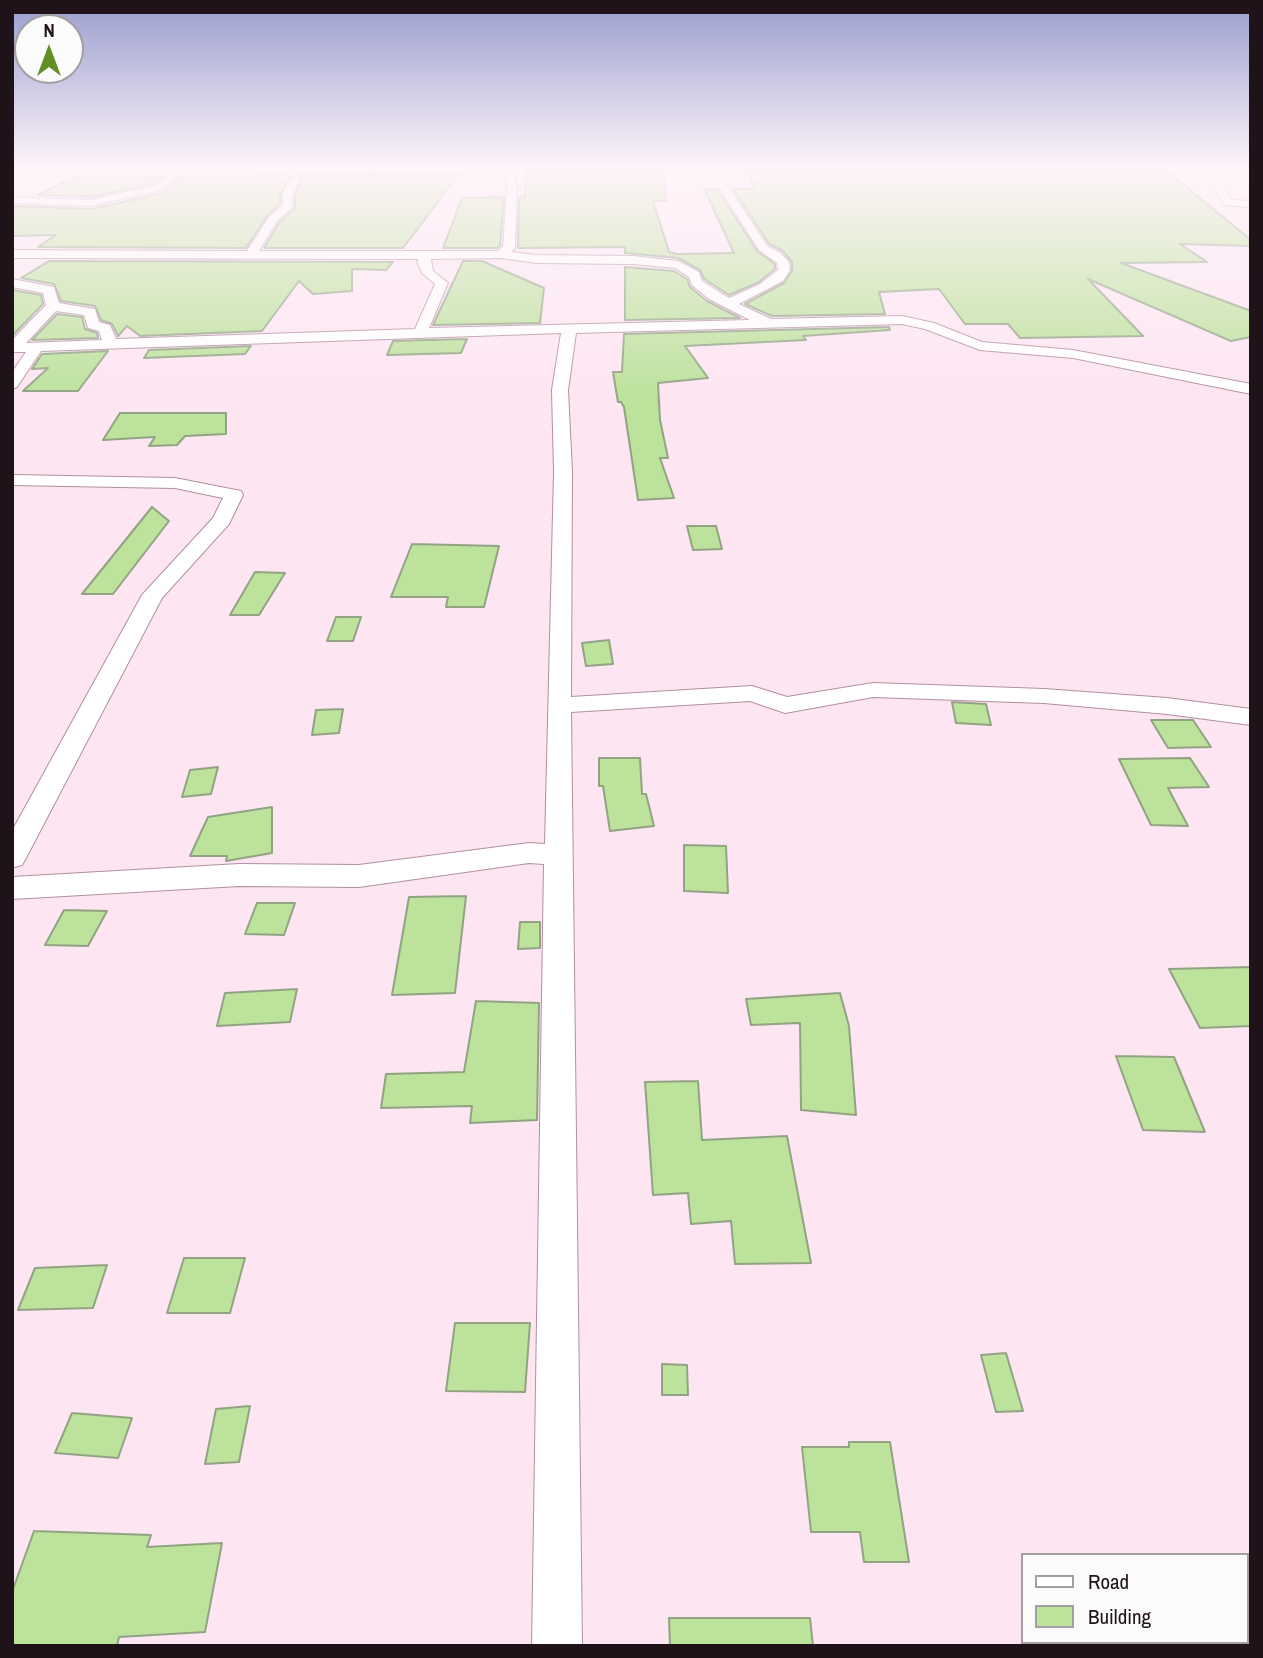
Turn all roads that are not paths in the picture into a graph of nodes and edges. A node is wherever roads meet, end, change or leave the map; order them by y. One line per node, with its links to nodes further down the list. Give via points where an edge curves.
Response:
1 (257, 244): 7 (street)
2 (510, 244): 5 (street)
3 (761, 244): 9 (street, via 783,262 784,270 765,287)
4 (12, 254): 7 (street)
5 (501, 254): 6 (street); 9 (street, via 668,263 689,270 702,288)
6 (427, 255): 7 (street); 13 (street, via 428,273 442,283)
7 (250, 256)
8 (12, 284): 10 (street, via 49,290)
9 (727, 304): 11 (street)
10 (53, 306): 14 (street, via 90,312 93,325 105,328); 15 (street)
11 (769, 324): 12 (street); 18 (street, via 910,321 980,346 1065,352)
12 (569, 330): 13 (street); 20 (street, via 560,390 564,472)
13 (420, 333): 14 (street)
14 (111, 344): 15 (street)
15 (13, 348)
16 (35, 349): 17 (street)
17 (12, 384)
18 (1251, 388)
19 (12, 480): 23 (street, via 175,483 234,495 222,520 153,595)
20 (559, 705): 21 (street, via 752,693 785,705 873,690 1044,696); 22 (street)
21 (1251, 717)
22 (559, 855): 24 (street, via 529,852 359,876 239,875); 25 (street)
23 (12, 858)
24 (12, 888)
25 (556, 1646)

